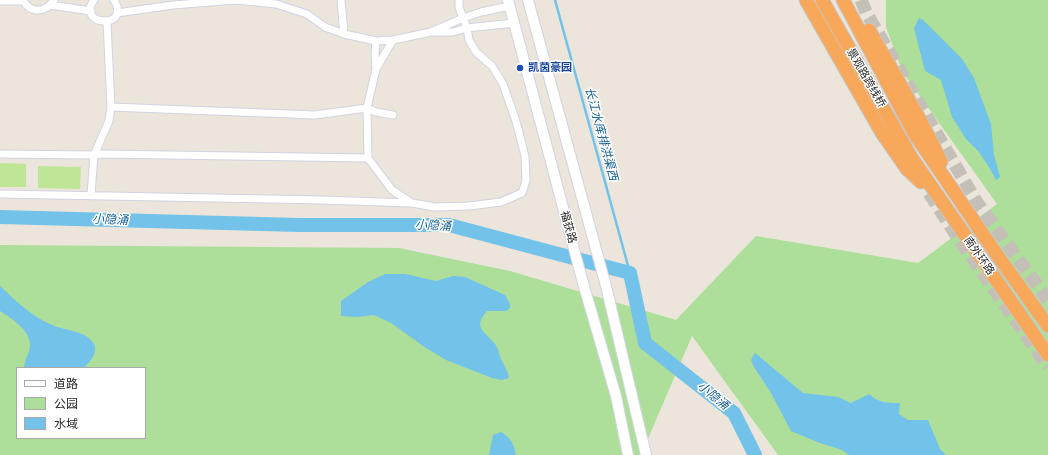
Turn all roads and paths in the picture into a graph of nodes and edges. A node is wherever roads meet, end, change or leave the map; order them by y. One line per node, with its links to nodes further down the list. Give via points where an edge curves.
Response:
1 (94, 0): 14 (street)
2 (114, 0): 15 (street, via 117,4)
3 (341, 0): 21 (street)
4 (459, 0): 16 (street)
5 (528, 0): 41 (street, 福获路, via 606,286)
6 (806, 0): 36 (highway, via 882,133 907,169)
7 (822, 0): 31 (highway, 景观路跨线桥)
8 (843, 0): 28 (highway, 景观路跨线桥)
9 (853, 0): 33 (highway, via 926,130)
10 (0, 1): 11 (street)
11 (23, 1): 12 (street, via 26,6 36,10 41,10)
12 (52, 3): 14 (street)
13 (508, 3): 16 (street); 18 (street, 福获路)
14 (91, 11): 17 (street, via 95,18)
15 (117, 13): 17 (street); 21 (street, via 236,0 276,4 307,14)
16 (463, 18): 19 (street); 20 (street)
17 (107, 22): 25 (street)
18 (514, 23): 19 (street); 40 (street, 福获路, via 583,283 616,396)
19 (467, 28): 20 (street, via 453,32); 37 (street, via 469,40 476,52 492,66 503,84 525,156 526,181 522,193 501,202 436,207)
20 (431, 32): 22 (street)
21 (344, 34): 23 (street)
22 (392, 40): 23 (street); 24 (street)
23 (376, 41): 24 (street)
24 (376, 69): 26 (street)
25 (111, 107): 26 (street, via 315,115); 30 (street, via 109,121)
26 (367, 108): 27 (street); 32 (street)
27 (393, 114)
28 (925, 149): 33 (highway, 南外环路)
29 (0, 154): 30 (street)
30 (94, 155): 32 (street); 35 (street)
31 (911, 157): 36 (highway, 南外环路)
32 (368, 158): 37 (street, via 392,190)
33 (954, 193): 38 (highway, 南外环路)
34 (0, 194): 35 (street)
35 (91, 196): 37 (street)
36 (940, 200): 39 (highway, 南外环路)
37 (412, 203)
38 (1048, 326)
39 (1048, 355)
40 (628, 455)
41 (646, 455)

